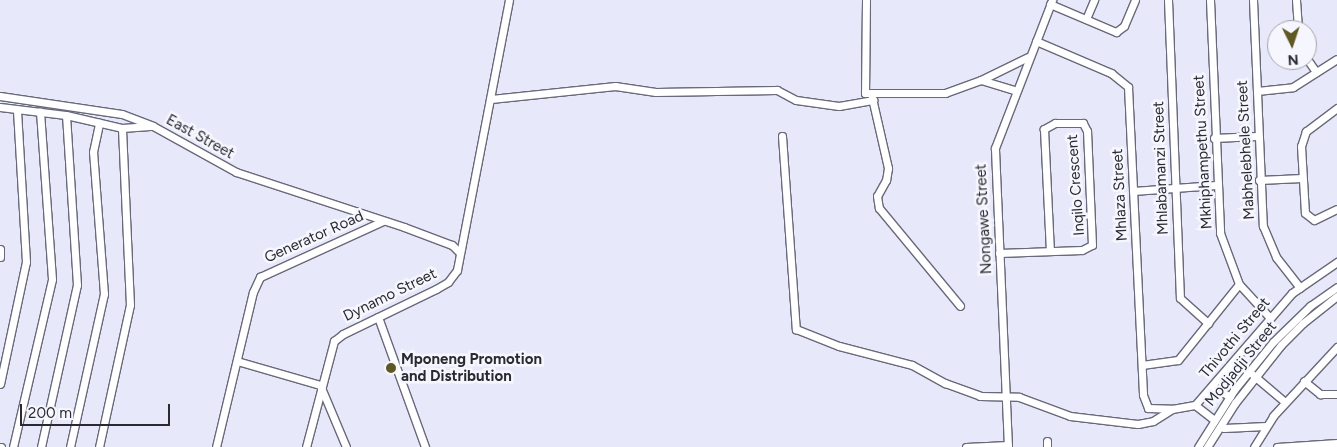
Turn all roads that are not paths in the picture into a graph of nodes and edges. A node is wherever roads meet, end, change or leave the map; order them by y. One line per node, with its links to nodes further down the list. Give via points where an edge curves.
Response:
1 (509, 0): 21 (street, Dynamo Street)
2 (866, 0): 20 (street, via 865,93)
3 (1094, 0): 10 (street)
4 (1135, 0): 10 (street, via 1119,32)
5 (1168, 0): 36 (street, Mhlabamanzi Street)
6 (1210, 0): 32 (street, Mkhiphampethu Street)
7 (1253, 0): 18 (street, Mabhelebhele Street)
8 (1296, 0): 11 (street)
9 (1051, 2): 10 (street); 12 (street, Nongawe Street)
10 (1086, 19)
11 (1297, 20)
12 (1036, 41): 13 (street, Nongawe Street); 37 (street, Mhlaza Street, via 1125,82 1130,94)
13 (1028, 57): 16 (street); 17 (street, Nongawe Street)
14 (1337, 59): 15 (street)
15 (1316, 72): 18 (street, via 1293,86)
16 (980, 80): 17 (street); 20 (street, via 945,92)
17 (1014, 90): 43 (street, Nongawe Street, via 995,148)
18 (1257, 91): 31 (street, Mabhelebhele Street)
19 (0, 96): 28 (street, East Street, via 122,114)
20 (872, 98): 21 (street, via 838,106 796,100 777,90 656,92 616,86); 50 (street, via 888,168 886,180 877,196 879,208)
21 (491, 100): 42 (street, Dynamo Street)
22 (0, 107): 24 (street)
23 (1337, 108): 33 (street, via 1303,136)
24 (18, 111): 25 (street); 60 (street, via 26,262)
25 (40, 111): 26 (street); 74 (street, via 52,279)
26 (66, 114): 27 (street); 75 (street, via 77,285)
27 (99, 123): 29 (street); 76 (street, via 92,152 104,298)
28 (150, 126): 29 (street); 39 (street, East Street, via 236,172)
29 (122, 128): 77 (street, via 130,305)
30 (782, 136): 64 (street, via 796,329 839,346 912,365 945,383 980,396)
31 (1257, 136): 32 (street); 34 (street, Mabhelebhele Street)
32 (1214, 138): 35 (street, Mkhiphampethu Street)
33 (1302, 178): 34 (street); 38 (street, via 1304,208 1310,219 1322,218)
34 (1259, 180): 48 (street, Mabhelebhele Street, via 1262,220 1268,241 1285,271)
35 (1216, 185): 36 (street); 46 (street, Mkhiphampethu Street, via 1220,233)
36 (1174, 188): 37 (street); 53 (street, Mhlabamanzi Street, via 1180,298)
37 (1133, 191): 56 (street, Mhlaza Street)
38 (1337, 209)
39 (383, 221): 42 (street, Generator Road, via 442,241); 55 (street, Generator Road, via 260,278 253,292)
40 (0, 249): 44 (street)
41 (1050, 251): 41 (street, Inqilo Crescent, via 1087,249 1094,240 1088,131 1083,123 1051,124 1044,129); 43 (street, Inqilo Crescent)
42 (459, 252): 51 (street, Dynamo Street, via 458,267 448,282)
43 (999, 253): 64 (street, Nongawe Street)
44 (0, 257)
45 (1337, 262): 48 (street, Thivothi Street)
46 (1239, 284): 52 (street, Mkhiphampethu Street); 53 (street)
47 (1337, 286): 57 (street, Modjadji Street, via 1285,330)
48 (1300, 288): 52 (street, Thivothi Street)
49 (1337, 296): 58 (street, via 1303,323)
50 (960, 306)
51 (378, 317): 61 (street, Dynamo Street, via 334,341); 81 (street)
52 (1270, 318): 62 (street, Thivothi Street)
53 (1208, 323): 56 (street, via 1178,360)
54 (1337, 347): 59 (street)
55 (237, 361): 61 (street); 78 (street, Generator Road)
56 (1142, 365): 68 (street, Mhlaza Street, via 1147,407)
57 (1249, 371): 58 (street); 65 (street, Modjadji Street)
58 (1256, 377): 66 (street); 84 (street, via 1234,403)
59 (1304, 381): 63 (street, via 1320,394); 66 (street)
60 (0, 384)
61 (320, 385): 79 (street, Dynamo Street); 80 (street)
62 (1212, 386): 65 (street); 67 (street, Thivothi Street)
63 (1337, 394)
64 (1006, 396): 68 (street, via 1024,399 1070,416 1122,424 1153,421); 73 (street, Nongawe Street)
65 (1230, 397): 69 (street, Modjadji Street)
66 (1285, 402): 70 (street)
67 (1195, 405): 68 (street); 69 (street)
68 (1172, 409)
69 (1214, 420): 83 (street, Modjadji Street)
70 (1266, 426): 71 (street); 85 (street)
71 (1224, 428)
72 (1337, 443): 86 (street)
73 (1008, 446): 82 (street)
74 (13, 447)
75 (42, 447)
76 (70, 447)
77 (99, 447)
78 (216, 447)
79 (306, 447)
80 (346, 447)
81 (424, 447)
82 (966, 447)
83 (1198, 447)
84 (1206, 447)
85 (1254, 447)
86 (1277, 447)

